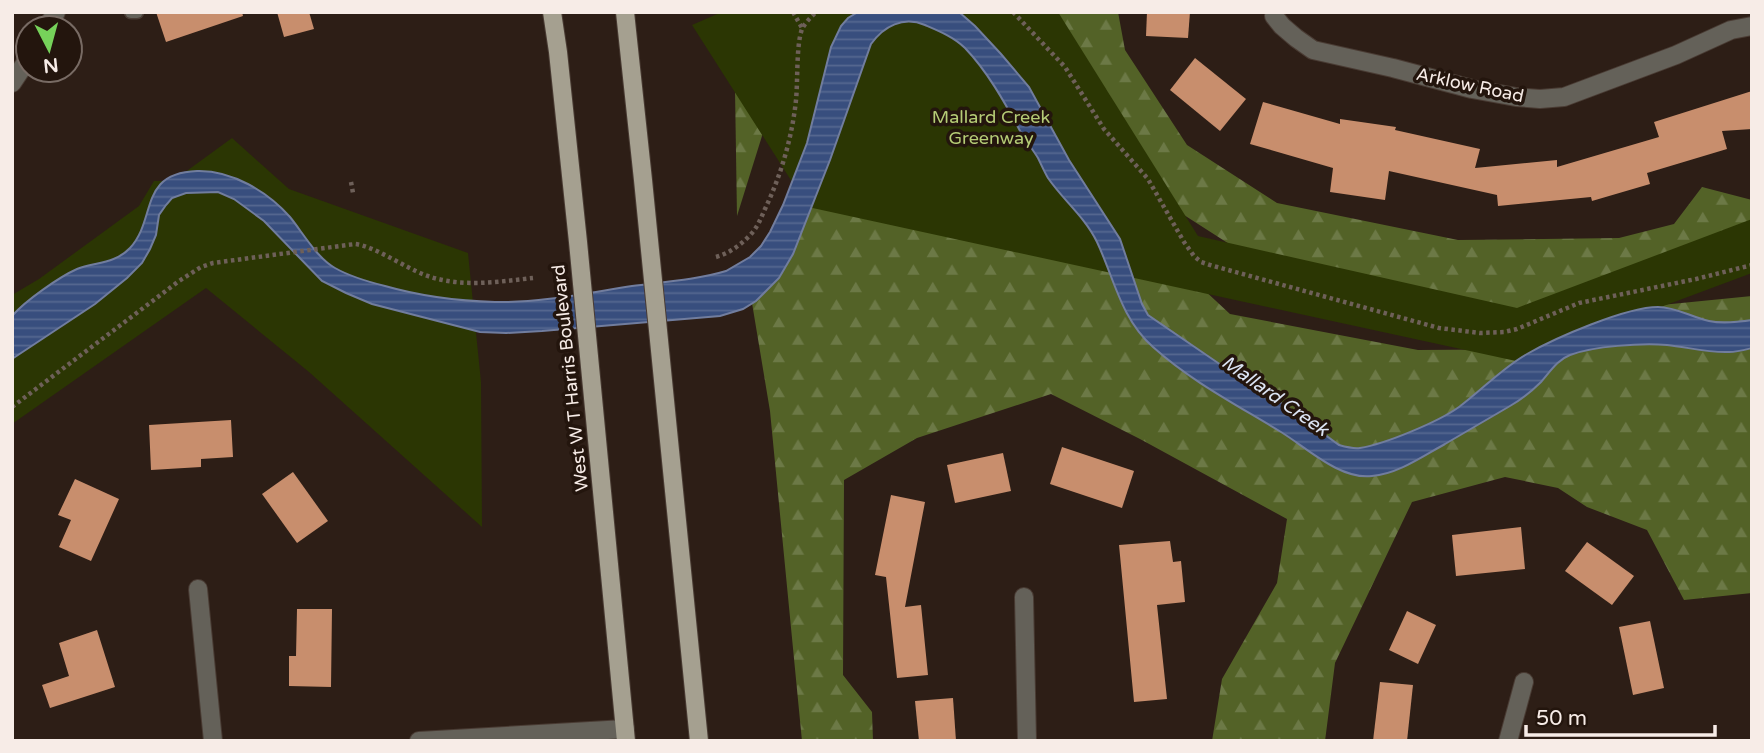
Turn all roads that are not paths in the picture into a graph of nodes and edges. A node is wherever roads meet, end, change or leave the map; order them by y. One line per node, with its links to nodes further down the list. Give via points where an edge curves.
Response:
1 (131, 12): 2 (lane)
2 (137, 12)
3 (552, 12): 10 (main road, West W T Harris Boulevard)
4 (625, 12): 13 (main road)
5 (1274, 16): 6 (street, Arklow Road, via 1313,50 1472,89 1540,99 1564,97 1731,30)
6 (1752, 26)
7 (198, 589): 11 (street)
8 (1024, 597): 14 (street)
9 (1524, 682): 15 (street)
10 (626, 735): 12 (street)
11 (213, 741)
12 (419, 741)
13 (699, 741)
14 (1027, 741)
15 (1508, 741)

